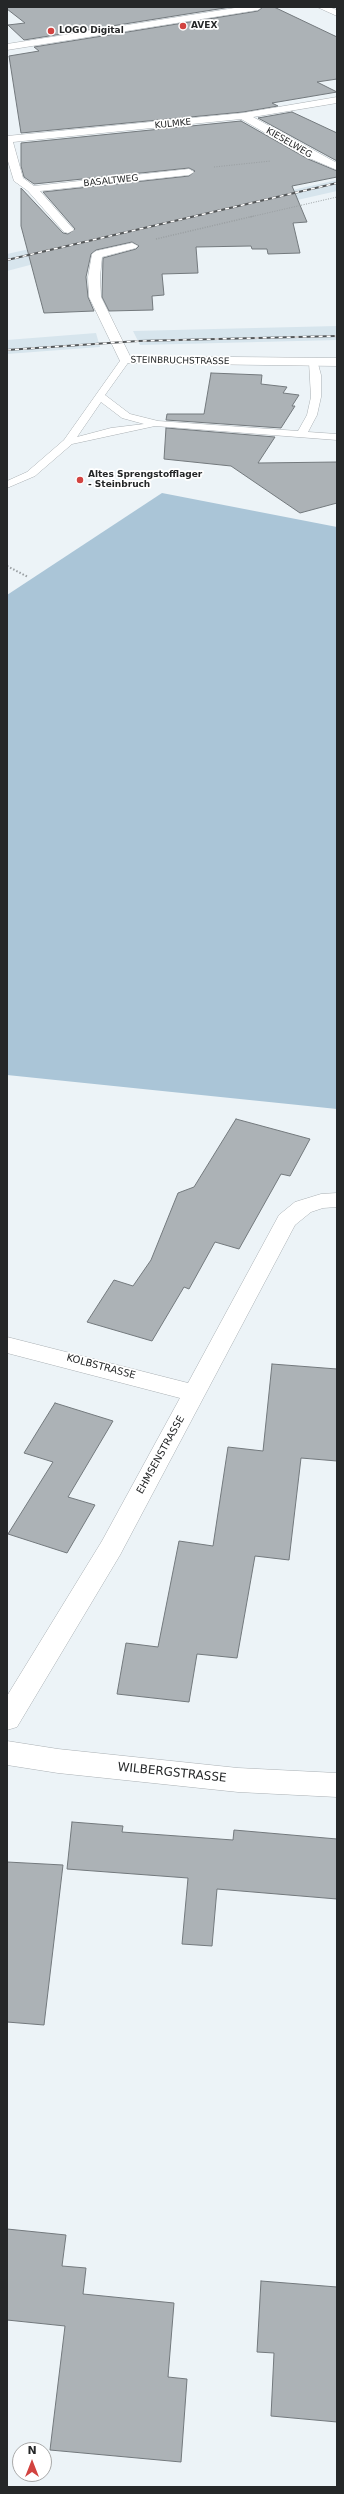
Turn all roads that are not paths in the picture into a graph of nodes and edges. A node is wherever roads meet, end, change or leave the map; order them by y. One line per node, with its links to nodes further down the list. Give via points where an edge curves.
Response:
1 (258, 7): 4 (street)
2 (321, 7): 3 (street)
3 (337, 13)
4 (7, 47)
5 (337, 100): 6 (street, KULMKE)
6 (243, 116): 7 (street, KULMKE); 8 (street, KIESELWEG)
7 (7, 140): 10 (street, via 18,179)
8 (337, 167)
9 (189, 172): 10 (street, BASALTWEG)
10 (32, 189): 11 (street)
11 (68, 230)
12 (132, 246): 13 (street, STEINBRUCHSTRASSE, via 96,256 94,278 95,297)
13 (125, 360): 14 (street, STEINBRUCHSTRASSE); 16 (lane)
14 (314, 362): 15 (street, STEINBRUCHSTRASSE); 18 (lane, via 316,375 312,415)
15 (337, 362)
16 (100, 396): 17 (lane, via 126,416); 20 (lane)
17 (158, 424): 18 (lane); 20 (lane, via 111,431)
18 (301, 435): 19 (lane)
19 (337, 437)
20 (68, 442): 21 (lane, via 31,474)
21 (7, 485)
22 (329, 1200): 24 (street, EHMSENSTRASSE, via 303,1207 287,1220)
23 (7, 1345): 24 (street, KOLBSTRASSE, via 44,1352)
24 (195, 1393): 25 (street, EHMSENSTRASSE, via 111,1548)
25 (7, 1719)
26 (7, 1753): 27 (street, WILBERGSTRASSE, via 58,1761 238,1780)
27 (337, 1785)

